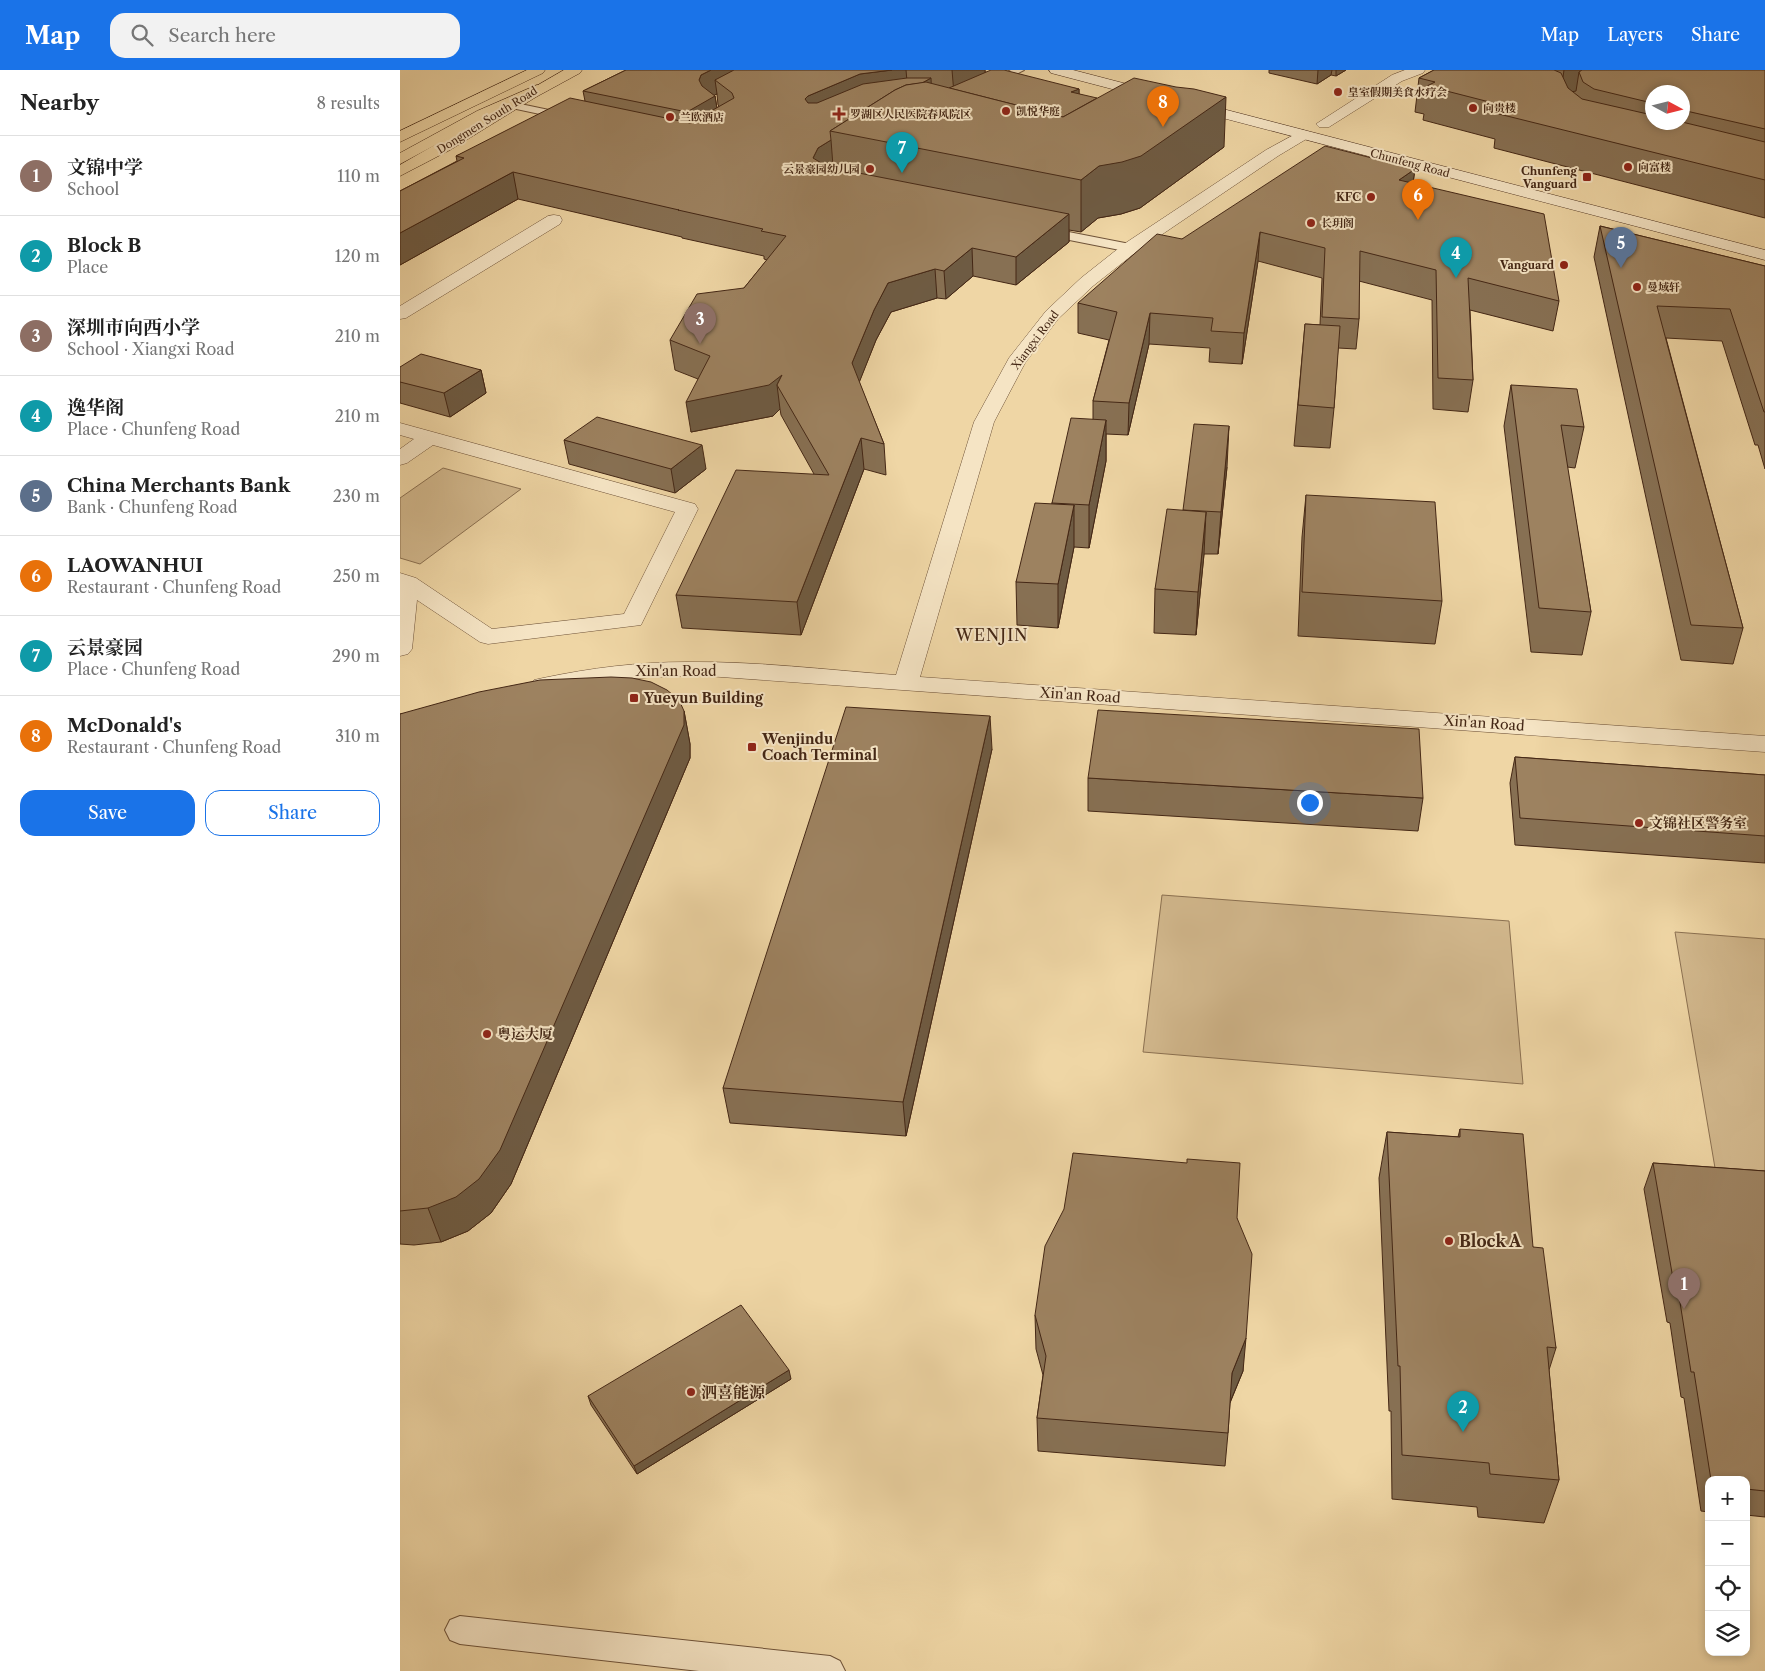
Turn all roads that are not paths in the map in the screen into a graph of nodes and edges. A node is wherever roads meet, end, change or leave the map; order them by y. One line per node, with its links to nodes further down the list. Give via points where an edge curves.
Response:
1 (538, 70): 16 (main road, Dongmen South Road)
2 (576, 70): 10 (main road, Dongmen South Road)
3 (1019, 70): 7 (lane)
4 (1056, 70): 15 (street, Chunfeng Road)
5 (1112, 70): 13 (street)
6 (1418, 70): 13 (street, via 1397,78)
7 (994, 81): 8 (lane); 9 (lane)
8 (1012, 86)
9 (979, 88)
10 (537, 89): 11 (main road, Dongmen South Road); 17 (main road, via 482,114)
11 (511, 105): 12 (lane); 18 (main road, Dongmen South Road)
12 (580, 120)
13 (1324, 124): 14 (street)
14 (1347, 130)
15 (1303, 136): 21 (street, Xiangxi Road, via 1272,153); 22 (street, Chunfeng Road)
16 (400, 137)
17 (400, 159)
18 (400, 172)
19 (554, 220): 23 (street)
20 (1033, 229): 21 (lane)
21 (1130, 248): 29 (street, Xiangxi Road, via 1052,315 1016,362 984,422)
22 (1765, 255)
23 (400, 314)
24 (400, 429): 25 (street)
25 (431, 438): 26 (street); 27 (street, via 687,509 633,620 488,637)
26 (400, 459)
27 (404, 581): 28 (street)
28 (400, 649)
29 (906, 683): 30 (street, Xin'an Road, via 662,668 618,672); 31 (street, Xin'an Road)
30 (521, 690)
31 (1765, 744)
32 (460, 1630): 33 (lane)
33 (830, 1671)

